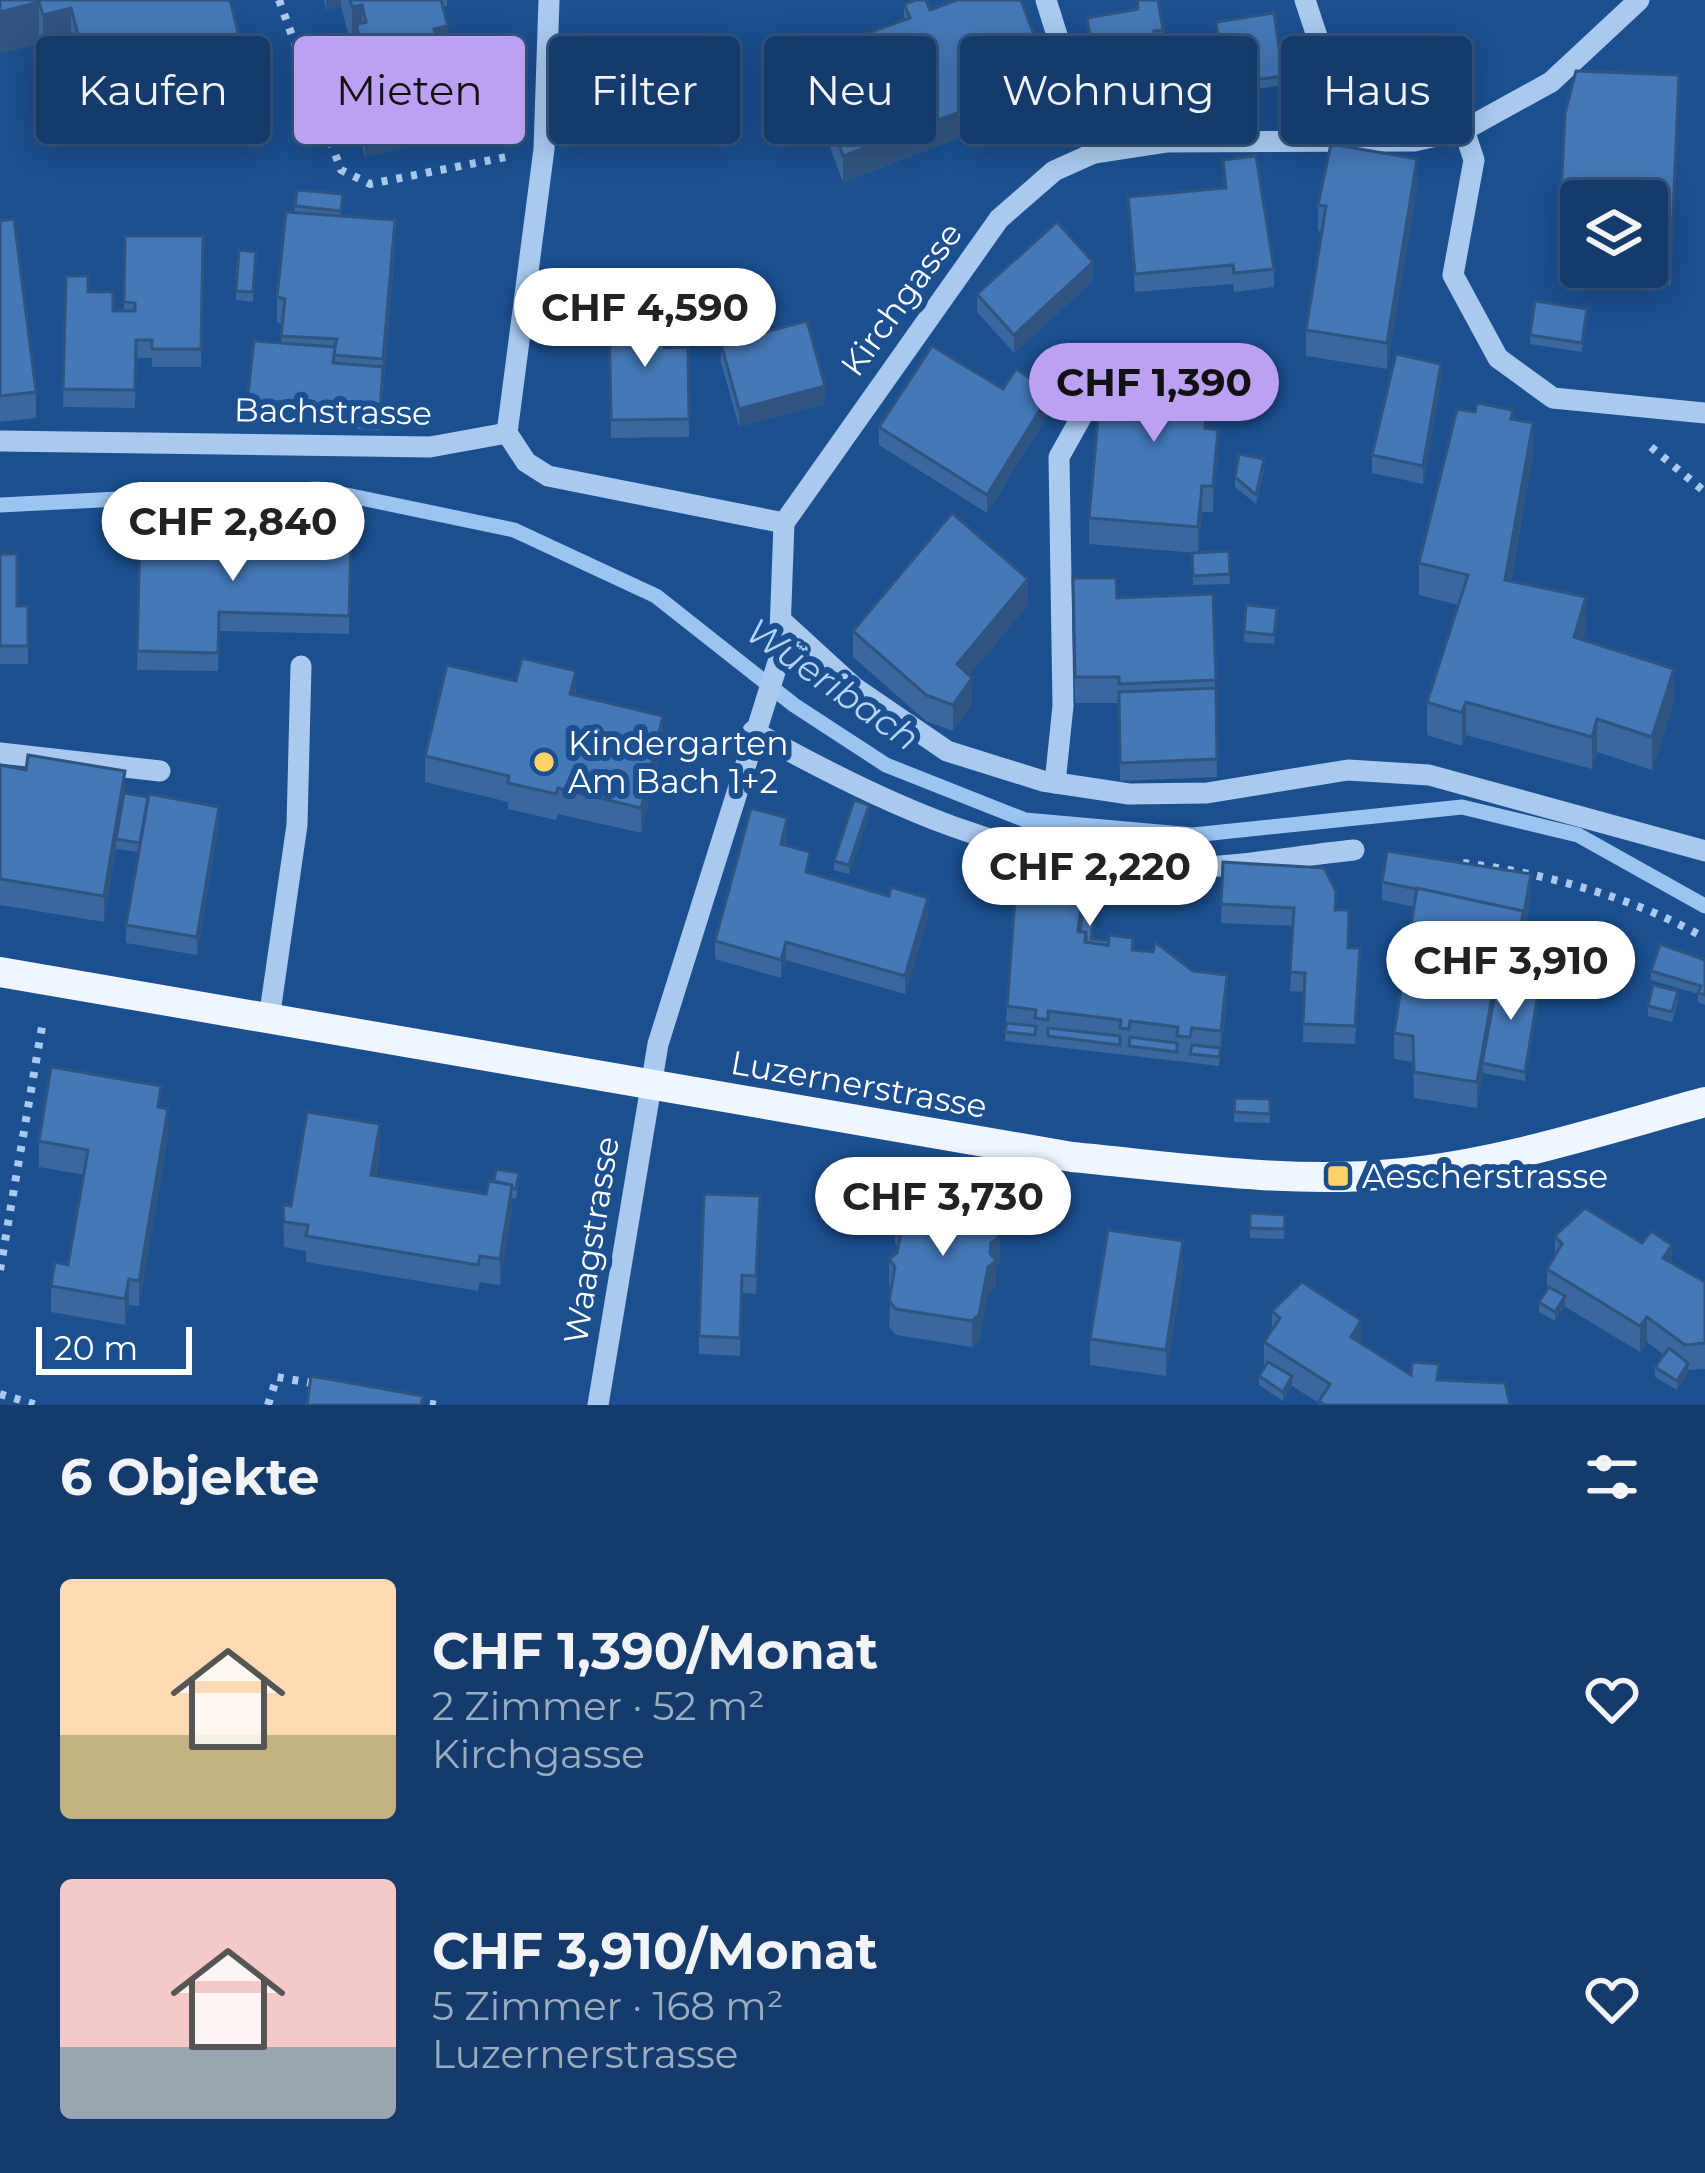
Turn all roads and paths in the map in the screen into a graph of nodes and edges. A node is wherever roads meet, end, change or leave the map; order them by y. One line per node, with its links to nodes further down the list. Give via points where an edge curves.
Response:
1 (279, 0): 10 (path, via 341,170 370,184)
2 (549, 0): 10 (street)
3 (1046, 0): 11 (street)
4 (1305, 0): 6 (street)
5 (1639, 0): 7 (street, Kirchgasse, via 1551,82)
6 (1317, 36)
7 (1472, 126)
8 (1281, 142): 11 (street, Kirchgasse, via 1166,142)
9 (1469, 144): 13 (street, via 1474,160 1453,275 1498,358 1552,398)
10 (544, 149): 14 (street)
11 (1094, 153): 16 (street, Kirchgasse, via 1025,190 1000,219)
12 (1097, 389): 22 (street, via 1059,458 1063,706)
13 (1705, 413)
14 (507, 433): 15 (street, Bachstrasse, via 430,447); 16 (street, via 526,462 548,476)
15 (0, 441)
16 (784, 524): 17 (street)
17 (784, 623): 19 (street); 22 (street, via 855,688 947,752)
18 (302, 666): 28 (street, via 297,825)
19 (753, 731): 23 (street, via 869,796 958,832 1059,858 1172,868); 30 (street)
20 (0, 753): 21 (street)
21 (160, 771)
22 (1055, 783): 24 (street, via 1129,794 1207,793 1348,770 1429,775)
23 (1354, 850)
24 (1705, 851)
25 (1460, 863): 26 (path, via 1608,896)
26 (1705, 938)
27 (0, 972): 28 (main road, Luzernerstrasse)
28 (269, 1019): 30 (main road, Luzernerstrasse)
29 (44, 1021): 32 (path)
30 (650, 1084): 31 (main road, Luzernerstrasse, via 1072,1157 1337,1176 1472,1164); 39 (street, Waagstrasse)
31 (1705, 1102)
32 (0, 1270)
33 (323, 1385): 37 (path, via 277,1377)
34 (0, 1394): 36 (path)
35 (392, 1397): 38 (path)
36 (37, 1405)
37 (268, 1405)
38 (438, 1405)
39 (598, 1405)

